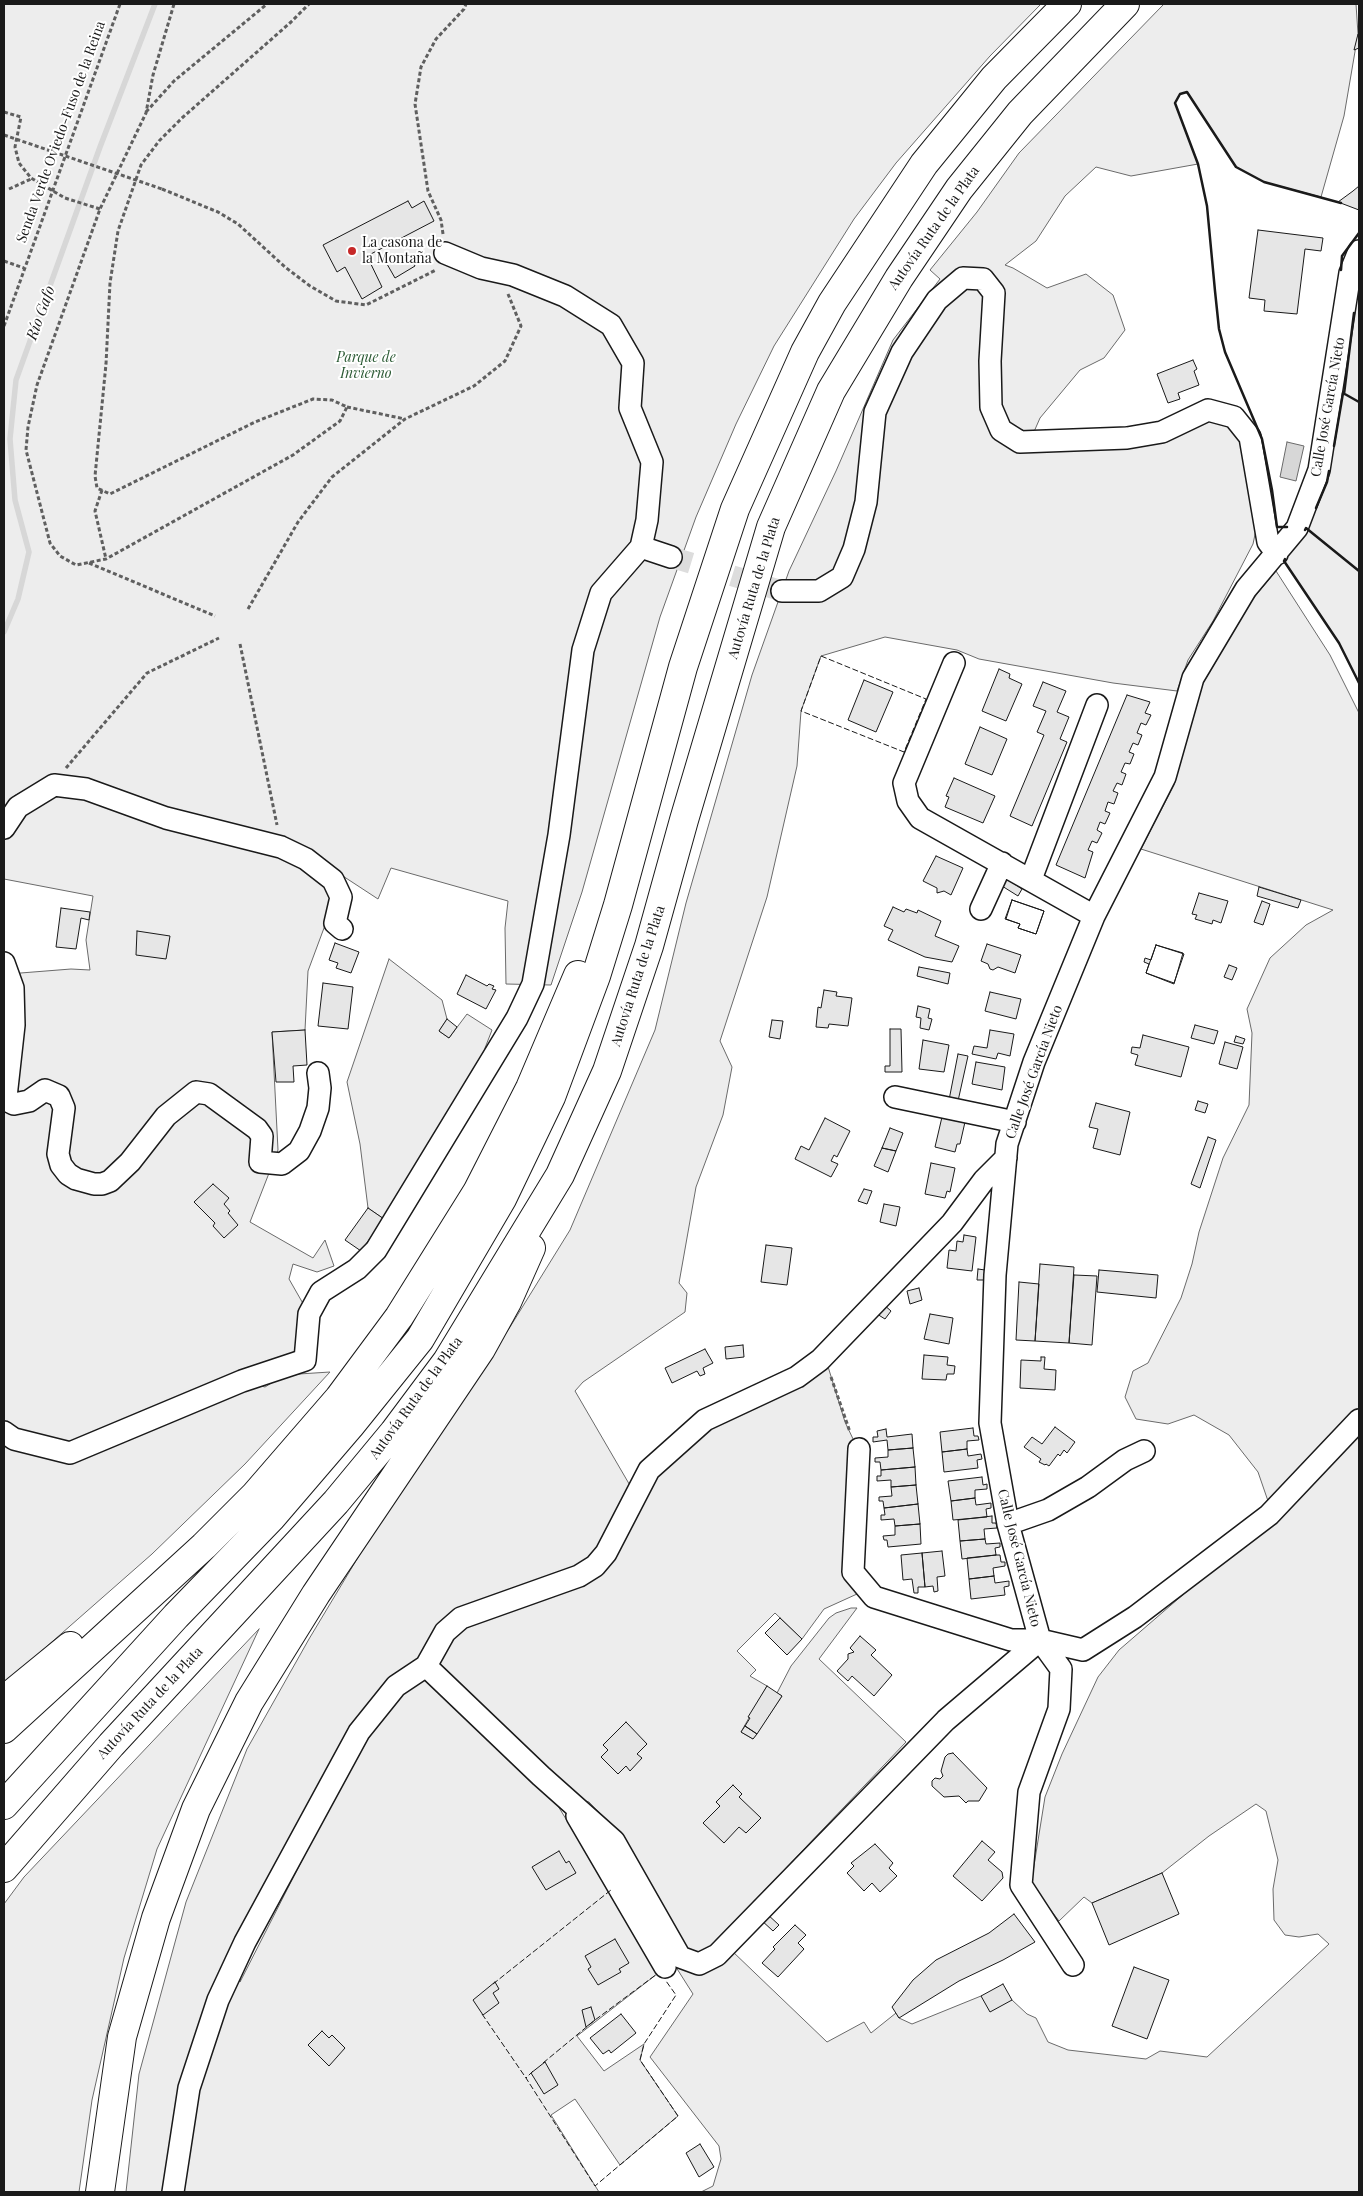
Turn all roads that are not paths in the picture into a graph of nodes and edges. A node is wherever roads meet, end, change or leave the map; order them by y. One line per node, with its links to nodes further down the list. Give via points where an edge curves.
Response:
1 (1067, 4): 12 (highway, via 994,78 924,164 832,303 805,352 735,509 683,667)
2 (1125, 4): 24 (highway, Autovía Ruta de la Plata, via 1020,113 959,189 899,278 832,391 770,528 649,946 607,1071)
3 (1359, 251): 6 (street, Calle José García Nieto, via 1350,274 1319,470 1296,528)
4 (445, 253): 5 (street, via 565,296 611,325 633,363 630,408 652,462)
5 (641, 547): 7 (street); 27 (street, via 601,593 583,650 559,835 533,984 517,1018 376,1250 357,1269 321,1292 309,1314 305,1360 242,1381 70,1453 14,1439)
6 (1277, 554): 8 (street, via 1268,542 1250,437 1234,417 1208,410 1162,432 1127,438 1020,442 1001,430 991,407 994,293 983,279 962,278 937,300 902,352 875,412 866,502 854,550 842,577 819,591); 16 (street, Calle José García Nieto, via 1246,589 1193,678 1165,777)
7 (671, 557)
8 (782, 591)
9 (954, 663): 13 (street, via 904,784 908,800 920,818)
10 (1097, 705): 14 (street)
11 (4, 828): 17 (street, via 18,807 54,785 86,789 166,818 281,847 306,859 333,880 340,897 336,923)
12 (635, 837): 25 (highway, via 530,1088 476,1192 399,1317); 36 (highway, via 596,976 551,1097 502,1199 420,1339 272,1517 169,1624)
13 (1002, 864): 14 (street); 15 (street)
14 (1031, 879): 16 (street)
15 (981, 909)
16 (1094, 916): 22 (street, Calle José García Nieto, via 1034,1062)
17 (342, 929)
18 (4, 963): 21 (street, via 13,988 14,1025)
19 (318, 1073): 21 (street, via 318,1108 310,1131 299,1151 282,1164 260,1162 262,1136 257,1129 209,1094 196,1092 166,1116 130,1162 110,1181 102,1184 76,1179 61,1165 58,1154 64,1108 59,1096 45,1090 29,1101 14,1104)
20 (895, 1097): 22 (street)
21 (5, 1098)
22 (1015, 1122): 23 (street, Calle José García Nieto)
23 (1006, 1158): 30 (street, Calle José García Nieto, via 995,1275 990,1423); 32 (street, via 984,1180 952,1223 824,1355 797,1377 705,1420 649,1470 606,1553 595,1566 579,1576 461,1618 445,1632)
24 (560, 1175): 37 (highway, Autovía Ruta de la Plata, via 446,1361 394,1432 336,1502 111,1745); 40 (highway, via 520,1276 485,1341 316,1594 249,1702 196,1809 156,1918 122,2037)
25 (339, 1398): 33 (highway, via 137,1586); 34 (highway, via 255,1495 152,1595)
26 (1359, 1420): 31 (street, Calle José García Nieto, via 1269,1515 1135,1617 1083,1650)
27 (4, 1432)
28 (859, 1449): 31 (street, via 853,1572 874,1598 1011,1640)
29 (1144, 1451): 30 (street, via 1048,1510)
30 (1008, 1524): 31 (street, Calle José García Nieto)
31 (1040, 1640): 35 (street, via 946,1720 717,1955 699,1964 680,1957 614,1841); 38 (street, via 1061,1669 1059,1709 1029,1792 1021,1885)
32 (426, 1666): 35 (street); 41 (street, via 396,1686 359,1732 245,1942 218,2000 189,2088)
33 (4, 1700)
34 (4, 1729)
35 (566, 1798): 39 (street)
36 (4, 1805)
37 (4, 1868)
38 (1073, 1965)
39 (665, 1967)
40 (100, 2192)
41 (173, 2192)

